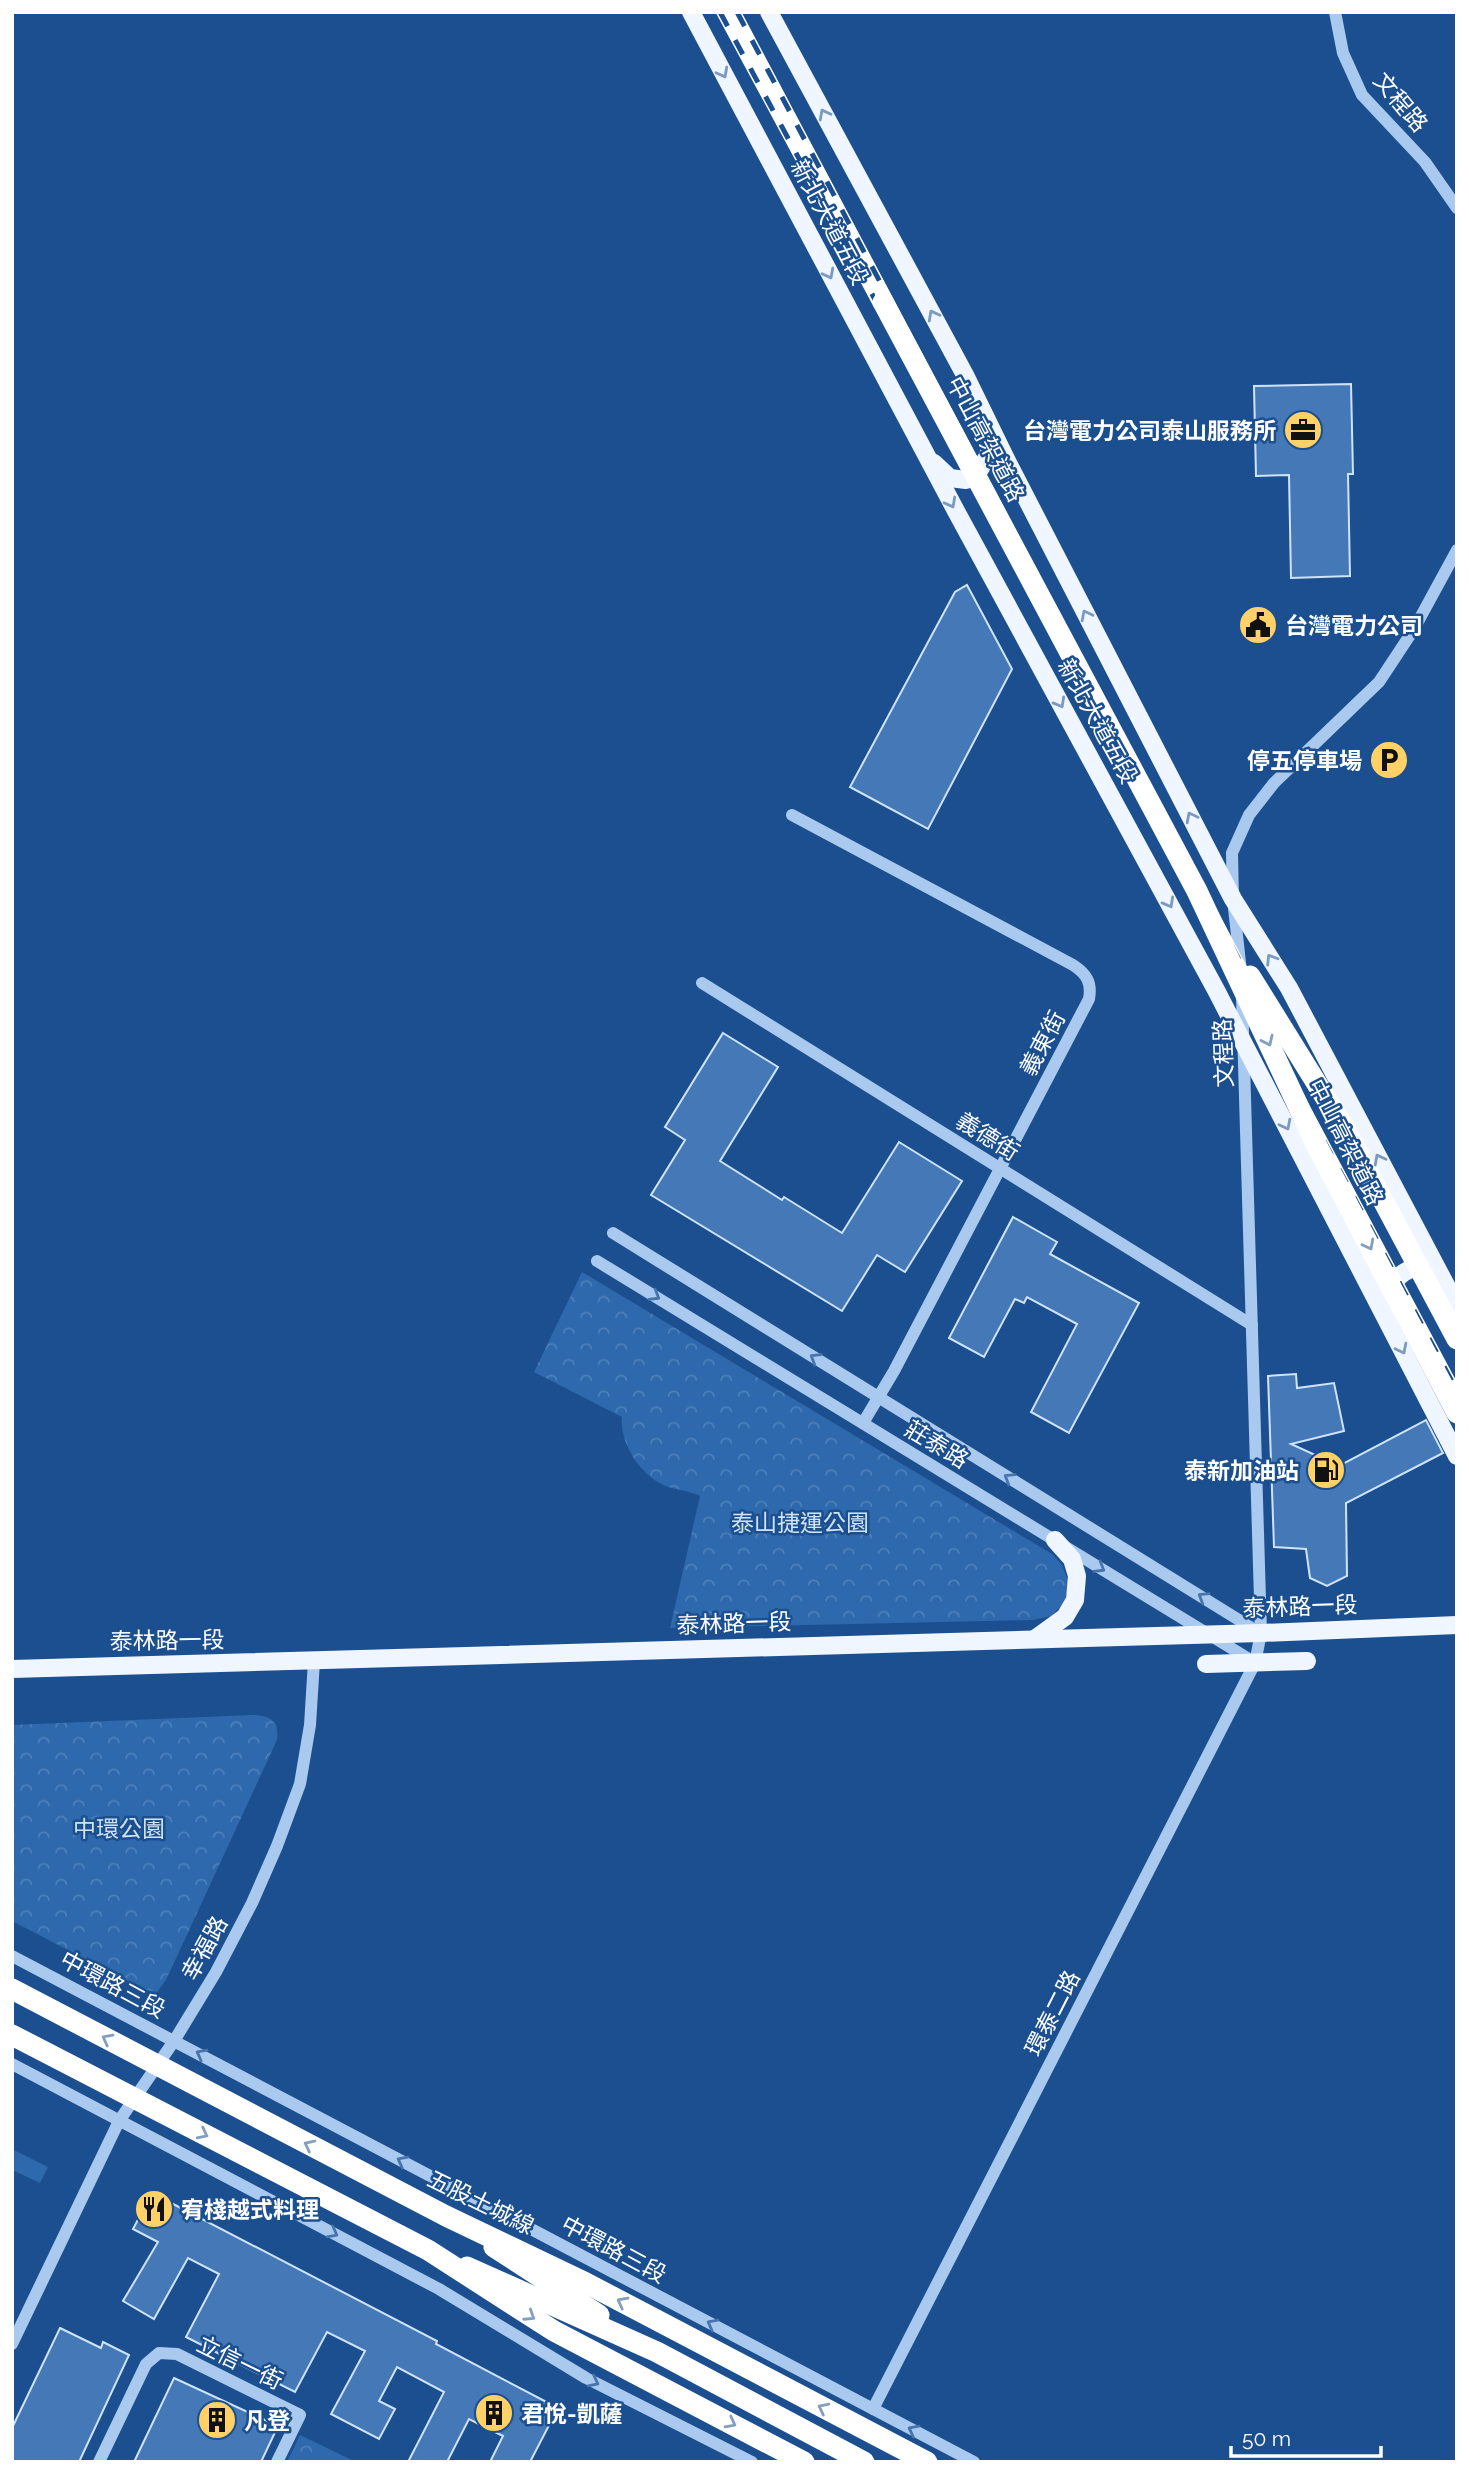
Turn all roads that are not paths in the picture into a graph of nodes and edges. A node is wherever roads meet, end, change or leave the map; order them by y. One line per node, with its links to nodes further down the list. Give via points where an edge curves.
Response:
1 (691, 12): 7 (main road, 新北大道五段, one-way to 7)
2 (729, 12): 10 (highway, 中山高架道路, bridge)
3 (769, 12): 6 (main road, 新北大道五段, one-way to 3)
4 (1335, 12): 5 (street, 文程路, via 1343,53 1362,95 1425,162)
5 (1457, 208)
6 (994, 435): 7 (main road, via 980,470 966,480 950,478); 11 (main road, 新北大道五段, one-way to 6)
7 (925, 453): 13 (main road, 新北大道五段, one-way to 13)
8 (1457, 550): 11 (street, 文程路, via 1379,682 1274,783 1249,815 1232,853)
9 (792, 815): 14 (street, 義東街, via 1073,965 1088,980 1089,999)
10 (1197, 891): 21 (highway, 中山高架道路, bridge, via 1345,1129); 23 (highway, 中山高架道路, one-way to 23, bridge, via 1317,1146)
11 (1233, 899): 13 (street, 文程路); 17 (main road, 新北大道五段, one-way to 11, via 1289,988)
12 (702, 983): 14 (street, 義德街)
13 (1244, 1043): 19 (main road, 新北大道五段, one-way to 19); 20 (street, 文程路)
14 (1000, 1168): 20 (street, 義德街); 22 (street, 義東街)
15 (612, 1233): 22 (street, 莊泰路, one-way to 15)
16 (597, 1261): 24 (street, 莊泰路, one-way to 24)
17 (1442, 1277): 18 (main road, 新北大道五段); 19 (main road, via 1424,1268 1401,1273)
18 (1457, 1306)
19 (1380, 1308): 25 (main road, 新北大道五段, one-way to 25)
20 (1252, 1325): 29 (street, 文程路)
21 (1457, 1339)
22 (878, 1397): 24 (street, 義東街); 29 (street, 莊泰路, one-way to 22)
23 (1457, 1413)
24 (863, 1423): 26 (street, 莊泰路)
25 (1457, 1456)
26 (1055, 1540): 28 (street, 莊泰路, one-way to 28); 30 (main road, via 1072,1559 1077,1576 1075,1600 1065,1618)
27 (1457, 1625): 29 (main road, 泰林路一段)
28 (1208, 1633): 29 (main road, 泰林路一段); 30 (main road, 泰林路一段); 33 (street, 莊泰路)
29 (1261, 1633): 33 (street, 環泰二路)
30 (1035, 1639): 31 (main road, 泰林路一段)
31 (314, 1661): 35 (main road, 泰林路一段); 39 (street, 幸福路, via 300,1784 252,1903)
32 (1307, 1661): 33 (main road)
33 (1255, 1663): 34 (main road); 46 (street, 環泰二路)
34 (1206, 1664)
35 (12, 1669)
36 (12, 1956): 39 (street, 中環路三段)
37 (12, 1989): 42 (highway, 五股土城線, one-way to 37, bridge)
38 (12, 2035): 43 (highway, one-way to 43, bridge)
39 (174, 2040): 41 (street, 幸福路); 46 (street, 中環路三段, one-way to 39)
40 (12, 2064): 41 (street)
41 (118, 2121): 44 (street, 幸福路); 49 (street, one-way to 49, via 439,2289 586,2378)
42 (446, 2216): 45 (highway, bridge); 52 (highway, 五股土城線, one-way to 42, bridge, via 586,2283)
43 (428, 2250): 45 (highway, bridge); 50 (highway, one-way to 50, bridge, via 554,2331)
44 (12, 2344)
45 (657, 2352): 51 (highway)
46 (873, 2409): 53 (street, 中環路三段, one-way to 46)
47 (99, 2462): 48 (street, 立信一街, via 146,2364 159,2353 177,2354 300,2415)
48 (277, 2462)
49 (752, 2462)
50 (804, 2462)
51 (864, 2462)
52 (927, 2462)
53 (974, 2462)

